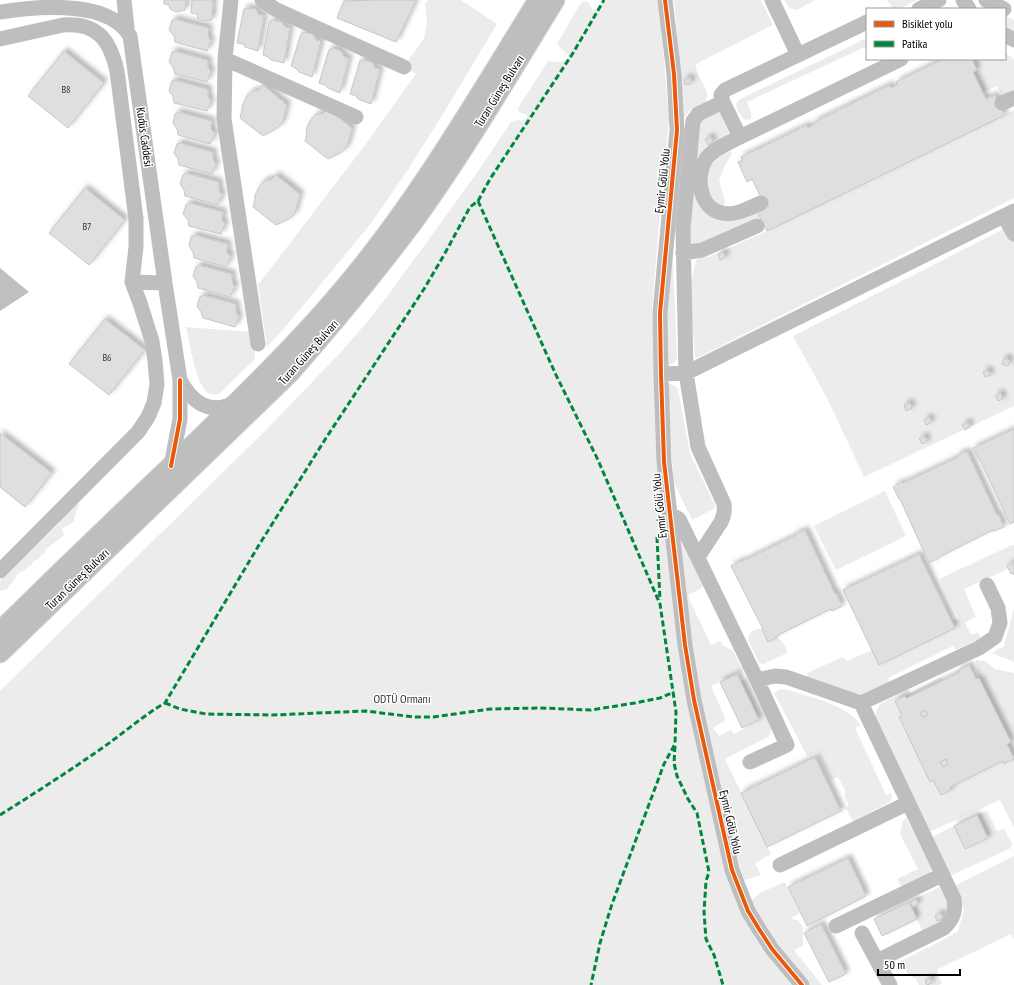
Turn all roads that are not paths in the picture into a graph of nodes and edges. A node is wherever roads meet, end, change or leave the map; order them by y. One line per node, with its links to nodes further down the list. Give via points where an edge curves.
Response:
1 (124, 0): 16 (street, Kudüs Caddesi)
2 (232, 0): 19 (street)
3 (262, 0): 21 (street, via 275,9)
4 (526, 0): 33 (main road, via 415,176 299,324)
5 (538, 0): 33 (main road, Turan Güneş Bulvarı, via 457,132 389,232)
6 (555, 0): 33 (main road, Turan Güneş Bulvarı, via 417,216 352,301)
7 (569, 0): 33 (main road, via 460,175 403,255 347,323 320,350)
8 (665, 0): 35 (street, Eymir Gölü Yolu, via 674,74 677,130 660,313)
9 (772, 0): 18 (street)
10 (939, 0): 12 (street)
11 (986, 0): 13 (street)
12 (921, 8)
13 (1003, 8)
14 (0, 12): 16 (street, via 74,4 103,11)
15 (866, 22): 18 (street)
16 (127, 28): 31 (street, Kudüs Caddesi)
17 (0, 39): 30 (street, via 72,24 94,30 109,47 117,71 136,219)
18 (798, 55): 22 (street, via 725,90 721,95)
19 (225, 59): 23 (street); 32 (street, via 224,119)
20 (900, 60): 24 (street)
21 (404, 67)
22 (723, 102): 24 (street); 29 (street, via 698,114 693,121)
23 (356, 117)
24 (740, 137): 25 (street, via 715,150 706,160 700,174 703,195 711,207 722,213 738,212)
25 (761, 203)
26 (1009, 213): 28 (street); 34 (street)
27 (757, 226): 29 (street, via 702,250)
28 (1014, 234)
29 (683, 253): 34 (street)
30 (132, 282): 31 (street); 41 (street, via 147,322 155,361 157,384 148,417 138,432)
31 (165, 283): 36 (street, Kudüs Caddesi)
32 (258, 344)
33 (284, 367): 37 (main road, Turan Güneş Bulvarı); 44 (main road, Turan Güneş Bulvarı)
34 (686, 373): 35 (street); 40 (street, via 698,447 725,509 721,522)
35 (661, 374): 39 (street, Eymir Gölü Yolu, via 664,462)
36 (180, 380): 37 (street, Kudüs Caddesi, via 191,396 205,406 220,408); 38 (street, Kudüs Caddesi, via 180,419)
37 (238, 401): 38 (main road, Turan Güneş Bulvarı)
38 (171, 466): 43 (main road, Turan Güneş Bulvarı)
39 (670, 514): 40 (street, via 679,519); 54 (street, Eymir Gölü Yolu, via 694,700 732,870 748,911 759,930 772,950)
40 (698, 557): 45 (street)
41 (0, 571)
42 (987, 585): 46 (street, via 998,608 1000,623 995,637 978,648)
43 (0, 631)
44 (0, 653)
45 (757, 680): 46 (street, via 775,676 786,677); 47 (street, via 787,745)
46 (861, 703): 48 (street)
47 (750, 762)
48 (908, 802): 49 (street); 50 (street)
49 (780, 865)
50 (942, 874): 51 (street); 53 (street, via 954,899 954,916 950,922 944,928)
51 (836, 926)
52 (862, 933): 53 (street)
53 (877, 961): 55 (street)
54 (802, 985)
55 (890, 985)

